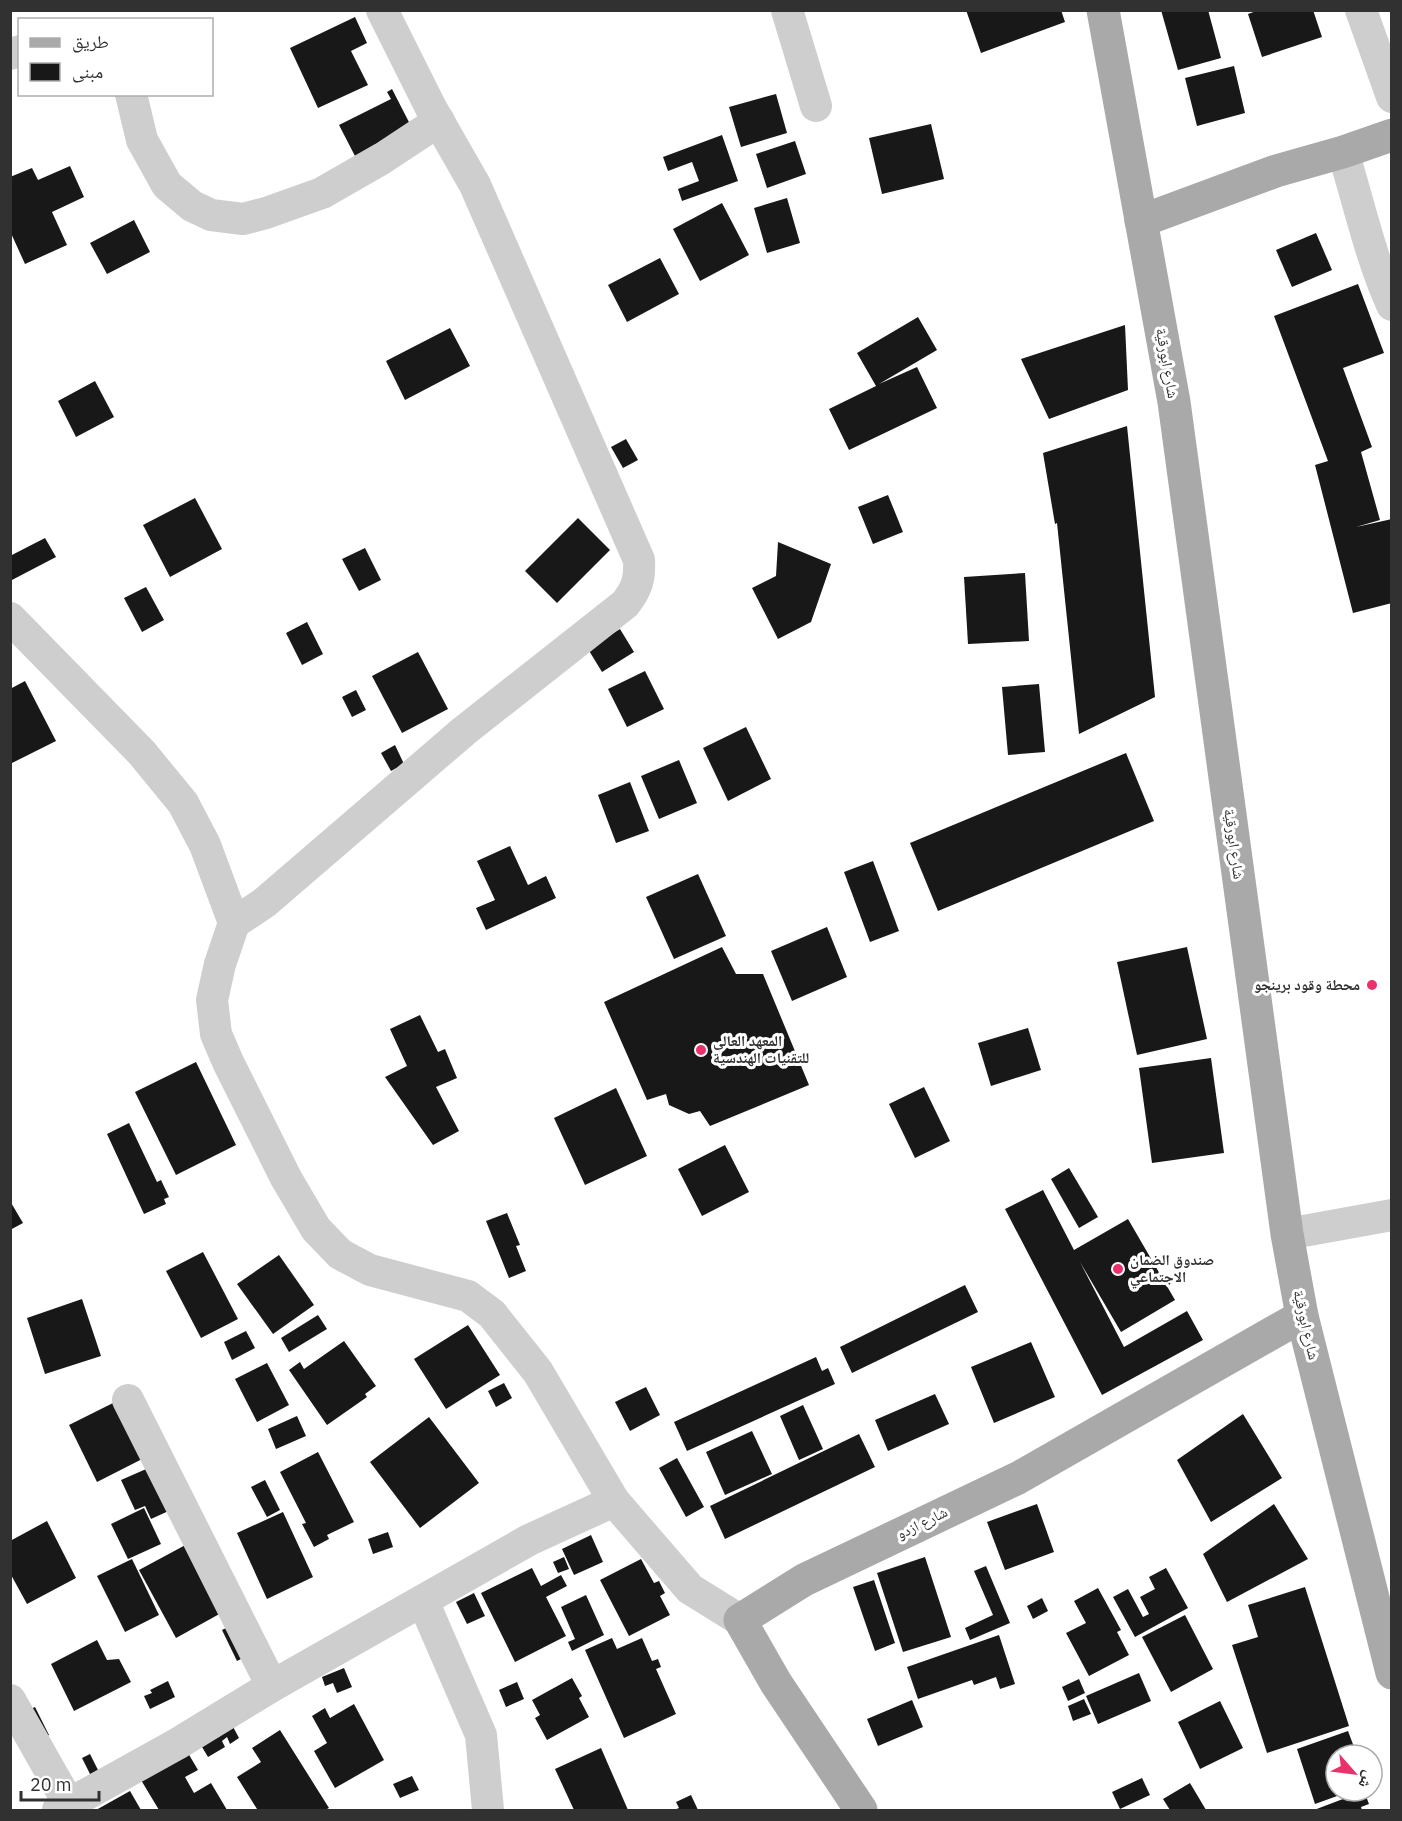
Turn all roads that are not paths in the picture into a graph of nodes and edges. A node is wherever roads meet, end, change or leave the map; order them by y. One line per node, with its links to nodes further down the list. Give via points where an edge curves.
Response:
1 (382, 10): 8 (street)
2 (787, 10): 7 (street)
3 (1103, 10): 11 (main road, شارع ابورقية)
4 (1361, 10): 6 (street)
5 (131, 96): 8 (street, via 142,140 167,185 202,211 243,219 322,193)
6 (1392, 97)
7 (816, 106)
8 (439, 121): 14 (street, via 475,185 639,560 640,577 636,590 625,603 464,731 264,903)
9 (1392, 135): 10 (main road)
10 (1343, 152): 11 (main road, via 1276,171); 12 (street)
11 (1141, 221): 16 (main road, شارع ابورقية, via 1174,402)
12 (1392, 305)
13 (10, 618): 14 (street, via 142,753 183,803 205,844)
14 (234, 923): 19 (street, via 212,1000 216,1034 286,1178 316,1229 340,1254 370,1270 468,1296 492,1314 538,1372)
15 (1392, 1215): 16 (street)
16 (1287, 1234): 17 (main road, شارع ابورقية)
17 (1302, 1316): 21 (main road, شارع ازدو, via 1018,1478 804,1580); 22 (main road, شارع ابورقية)
18 (128, 1400): 23 (street)
19 (615, 1500): 20 (street, via 529,1540); 21 (street, via 690,1589)
20 (423, 1602): 23 (street); 26 (street, via 481,1735)
21 (740, 1620): 27 (main road, via 776,1683)
22 (1392, 1673)
23 (272, 1686): 25 (street)
24 (10, 1700): 25 (street)
25 (64, 1807)
26 (488, 1810)
27 (861, 1810)

